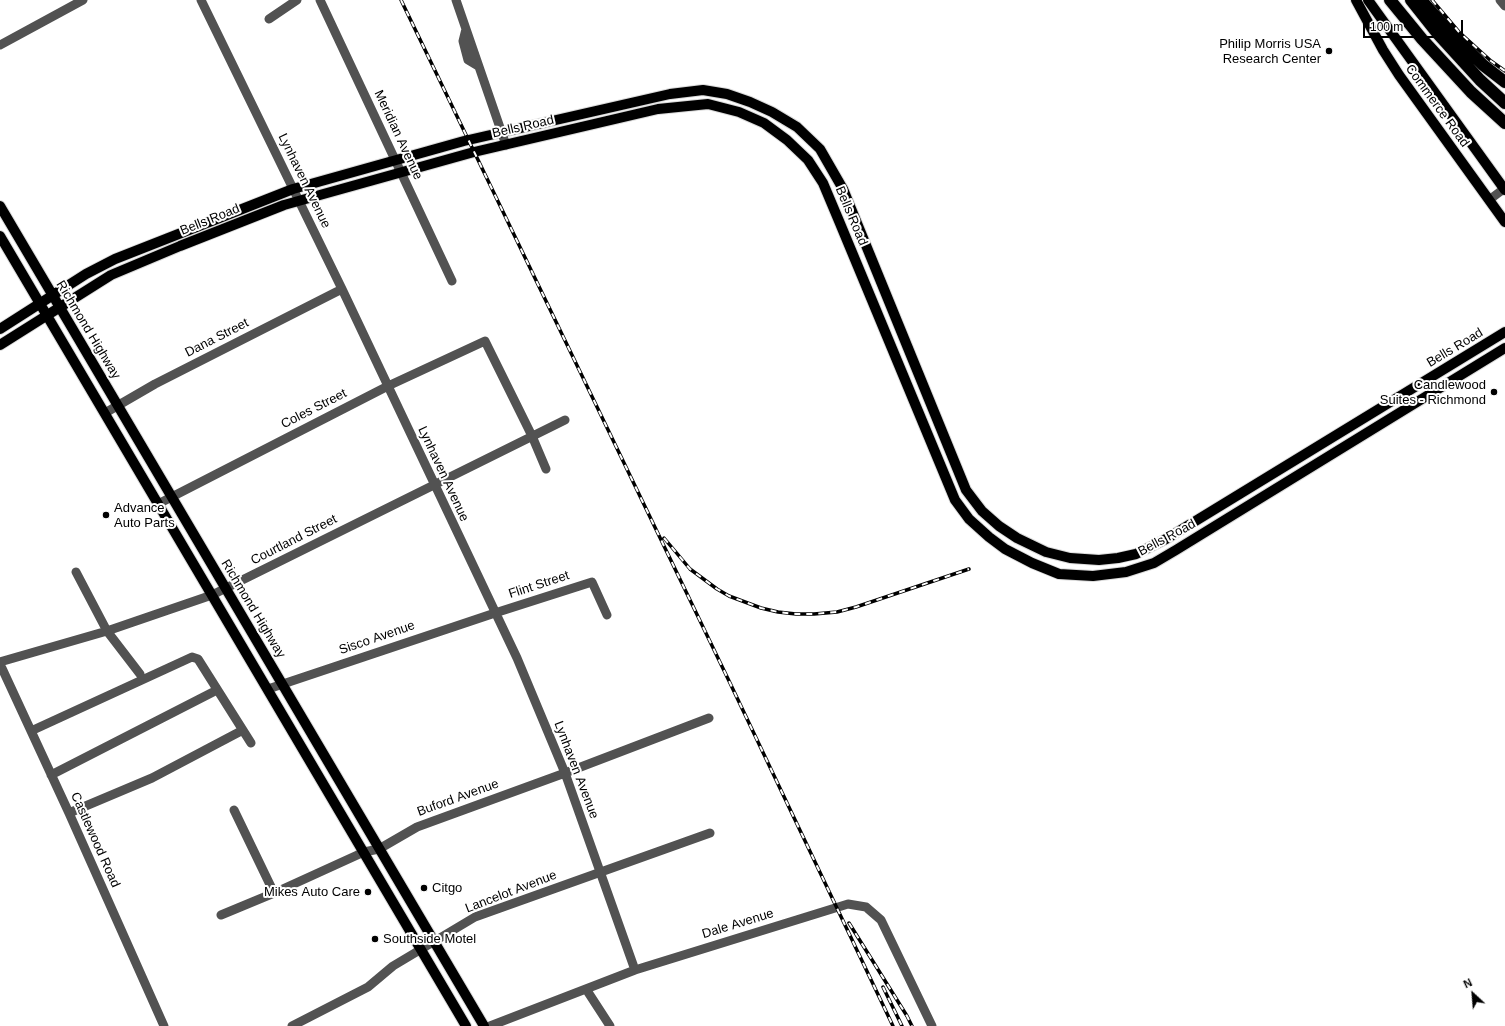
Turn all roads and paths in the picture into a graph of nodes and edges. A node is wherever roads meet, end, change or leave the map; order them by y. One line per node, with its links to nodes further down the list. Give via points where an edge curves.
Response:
1 (83, 0): 14 (street)
2 (200, 0): 26 (street, Lynhaven Avenue)
3 (297, 0): 13 (street)
4 (320, 0): 24 (street, Meridian Avenue)
5 (456, 0): 22 (street, via 466,29 463,41 468,60 478,66)
6 (1356, 0): 29 (main road, Commerce Road, via 1399,75)
7 (1368, 0): 27 (main road, Commerce Road)
8 (1390, 0): 16 (highway)
9 (1411, 0): 17 (highway, via 1453,52)
10 (1421, 0): 15 (highway, via 1448,30)
11 (1500, 0): 12 (street)
12 (1505, 6)
13 (269, 19)
14 (0, 45)
15 (1505, 82)
16 (1471, 92): 20 (highway); 21 (highway)
17 (1505, 103)
18 (616, 106): 19 (main road); 22 (main road, Bells Road); 33 (main road, Bells Road, via 670,94 703,90 727,94 750,102 797,127 820,149 843,190)
19 (617, 118): 23 (main road, Bells Road); 34 (main road, Bells Road, via 658,109 708,104 739,112 764,123 808,160 823,183)
20 (1505, 123)
21 (1505, 128)
22 (502, 132): 23 (street); 24 (main road, Bells Road)
23 (506, 145): 25 (main road, Bells Road)
24 (396, 160): 25 (street, Meridian Avenue); 26 (main road, Bells Road)
25 (401, 172): 28 (main road, Bells Road); 35 (street, Meridian Avenue)
26 (293, 189): 28 (street, Lynhaven Avenue); 37 (main road, Bells Road, via 114,259)
27 (1505, 189): 29 (street)
28 (298, 200): 36 (street, Lynhaven Avenue); 39 (main road, Bells Road, via 127,268)
29 (1489, 200): 31 (main road, Commerce Road)
30 (0, 206): 37 (main road, Richmond Highway)
31 (1505, 222)
32 (0, 236): 38 (main road)
33 (871, 260): 34 (main road); 51 (main road, Bells Road)
34 (858, 264): 53 (main road, Bells Road)
35 (452, 281)
36 (342, 289): 45 (street, Lynhaven Avenue); 47 (street, Dana Street, via 155,384)
37 (53, 295): 38 (main road, Bells Road); 39 (main road, Richmond Highway)
38 (40, 304): 40 (main road); 41 (main road, Bells Road)
39 (59, 307): 40 (main road, Bells Road); 47 (main road, Richmond Highway)
40 (47, 315): 43 (main road, Bells Road); 48 (main road)
41 (0, 329)
42 (1505, 332): 46 (main road, Bells Road)
43 (0, 345)
44 (1505, 348): 49 (main road, Bells Road)
45 (388, 386): 52 (street, Coles Street, via 485,341); 55 (street, Lynhaven Avenue); 56 (street, Coles Street)
46 (1392, 401): 49 (main road); 58 (main road, Bells Road)
47 (118, 406): 48 (street, Dana Street); 56 (main road, Richmond Highway)
48 (105, 413): 57 (main road)
49 (1400, 413): 59 (main road, Bells Road)
50 (565, 420): 52 (street, Courtland Street)
51 (943, 435): 53 (main road); 58 (main road, Bells Road, via 966,490 982,511 1017,538 1046,552 1070,558 1099,560 1136,554)
52 (532, 436): 54 (street); 55 (street, Courtland Street)
53 (931, 441): 59 (main road, Bells Road, via 955,500 969,519 1005,548 1059,574 1093,576 1126,572 1154,562)
54 (546, 469)
55 (434, 484): 61 (street, Courtland Street); 63 (street, Lynhaven Avenue)
56 (172, 497): 57 (street, Coles Street); 61 (main road, Richmond Highway)
57 (158, 504): 62 (main road)
58 (1220, 506): 59 (main road)
59 (1228, 518)
60 (76, 572): 65 (street)
61 (226, 589): 62 (street, Courtland Street); 68 (main road, Richmond Highway)
62 (212, 595): 65 (street, Courtland Street); 69 (main road)
63 (495, 612): 64 (street, Flint Street, via 592,582); 68 (street, Sisco Avenue); 75 (street, Lynhaven Avenue)
64 (607, 615)
65 (107, 631): 66 (street, Courtland Street); 67 (street)
66 (0, 663): 73 (street, Castlewood Road)
67 (140, 674)
68 (283, 684): 69 (street, Sisco Avenue); 80 (main road, Richmond Highway)
69 (268, 689): 81 (main road)
70 (218, 690): 72 (street); 73 (street, via 198,659 192,657); 76 (street)
71 (709, 718): 75 (street, Buford Avenue)
72 (243, 730): 74 (street); 78 (street, via 152,778)
73 (31, 731): 76 (street, Castlewood Road)
74 (251, 743)
75 (565, 773): 80 (street, Buford Avenue, via 417,827); 82 (street, Lynhaven Avenue)
76 (51, 775): 78 (street, Castlewood Road)
77 (234, 810): 83 (street)
78 (69, 814): 89 (street, Castlewood Road)
79 (710, 833): 82 (street, Lancelot Avenue)
80 (379, 849): 81 (street, Buford Avenue); 85 (main road, Richmond Highway)
81 (364, 852): 83 (street, Buford Avenue); 86 (main road)
82 (599, 873): 85 (street, Lancelot Avenue, via 475,918); 87 (street, Lynhaven Avenue)
83 (274, 894): 84 (street, Buford Avenue)
84 (222, 915)
85 (434, 941): 86 (street, Lancelot Avenue); 92 (main road, Richmond Highway)
86 (421, 949): 90 (street, Lancelot Avenue, via 393,966 368,987); 91 (main road)
87 (634, 970): 88 (street, Dale Avenue); 95 (street, Dale Avenue, via 848,904 866,907 881,920)
88 (586, 989): 93 (street, Dale Avenue); 94 (street)
89 (164, 1026)
90 (292, 1026)
91 (466, 1026)
92 (484, 1026)
93 (490, 1026)
94 (610, 1026)
95 (932, 1026)

